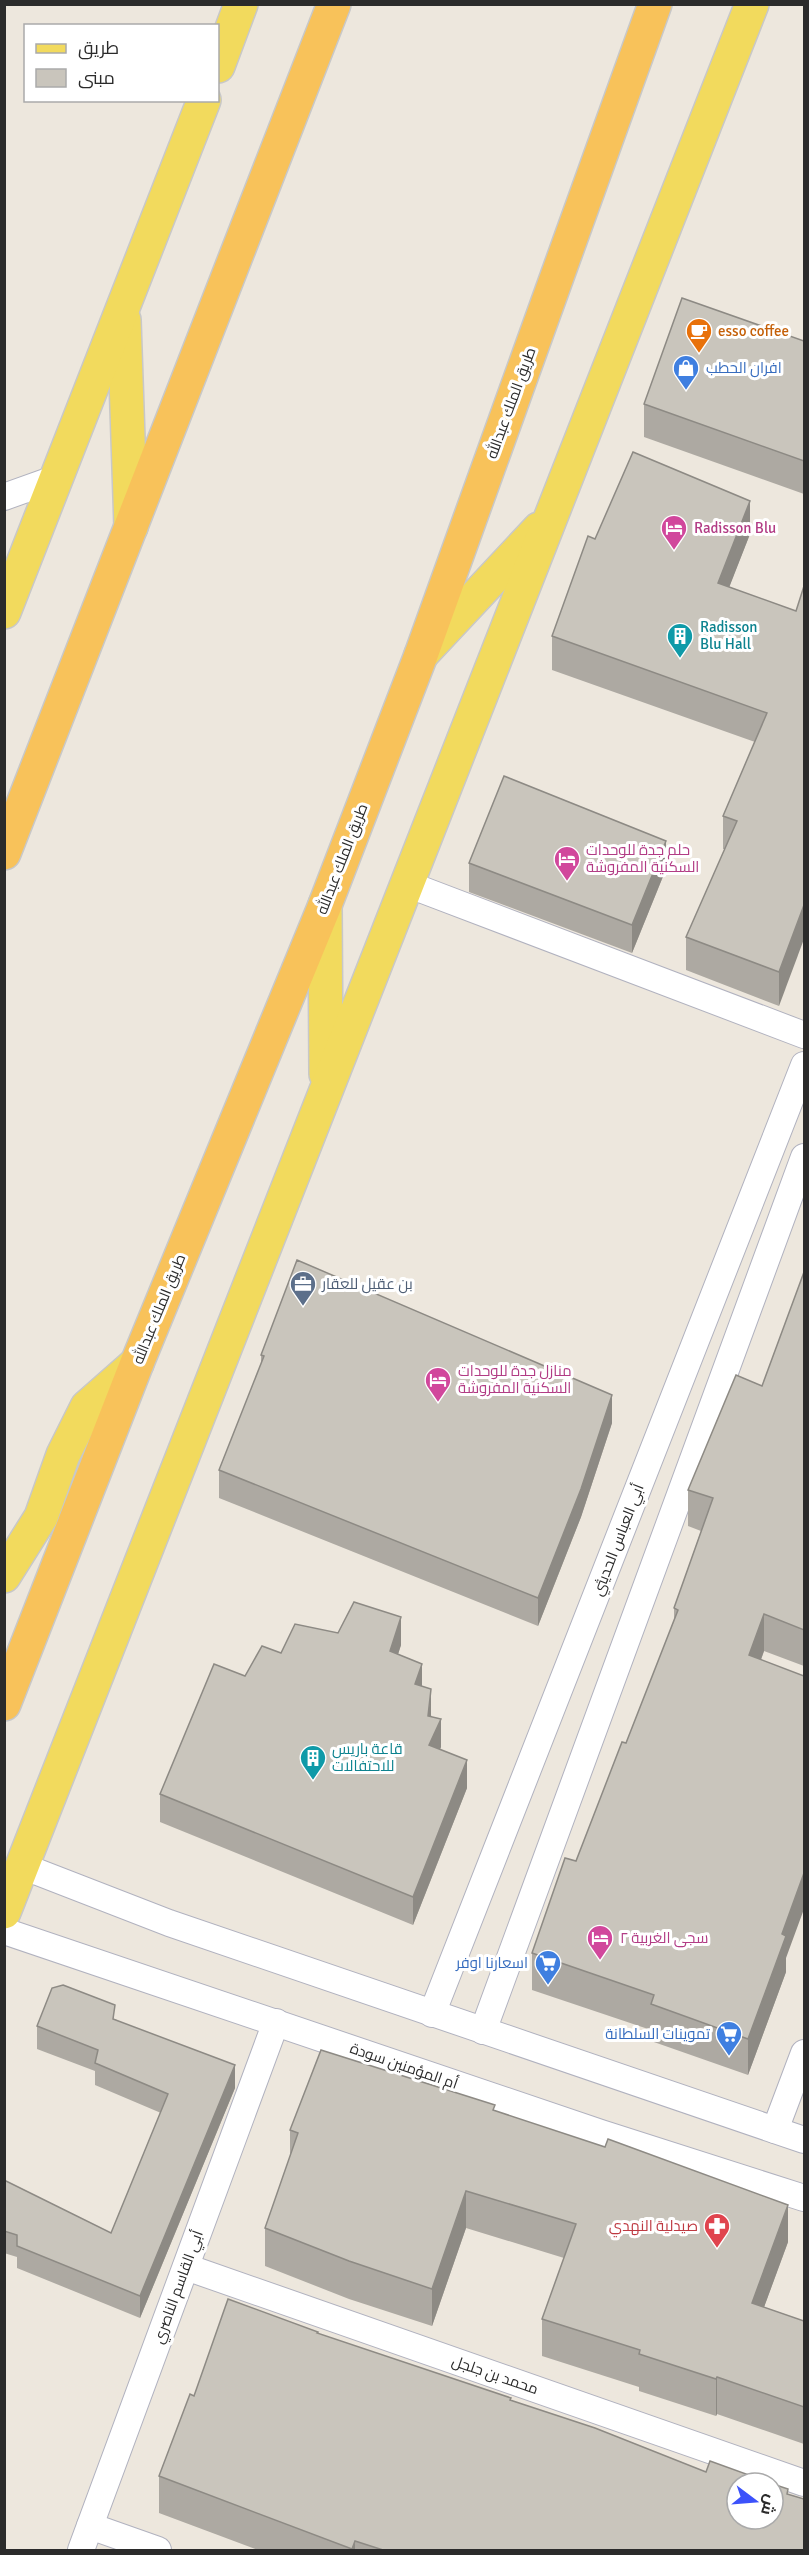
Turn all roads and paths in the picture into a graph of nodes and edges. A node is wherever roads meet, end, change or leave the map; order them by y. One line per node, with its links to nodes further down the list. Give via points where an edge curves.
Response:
1 (241, 4): 5 (main road)
2 (334, 4): 11 (highway)
3 (655, 4): 13 (highway, طريق الملك عبدالله)
4 (752, 4): 10 (main road)
5 (219, 63)
6 (203, 102): 7 (main road)
7 (124, 306): 8 (main road); 11 (main road)
8 (57, 478): 9 (street); 12 (main road)
9 (4, 497)
10 (552, 515): 13 (main road); 16 (main road)
11 (131, 527): 14 (highway)
12 (4, 612)
13 (421, 655): 17 (highway, طريق الملك عبدالله)
14 (13, 817): 15 (highway)
15 (4, 853)
16 (407, 884): 18 (street); 20 (main road)
17 (324, 905): 20 (main road); 22 (highway, طريق الملك عبدالله)
18 (804, 1035)
19 (804, 1065): 28 (street, أبي العباس الحديثي)
20 (326, 1091): 25 (main road)
21 (804, 1157): 30 (street)
22 (137, 1363): 23 (main road, via 87,1407 63,1455 41,1517); 24 (highway, طريق الملك عبدالله)
23 (4, 1576)
24 (4, 1704)
25 (22, 1866): 26 (main road); 28 (street, via 169,1923)
26 (4, 1912)
27 (4, 1931): 29 (street, أم المؤمنين سودة)
28 (432, 2014): 30 (street)
29 (276, 2022): 34 (street, أم المؤمنين سودة); 35 (street, أبي القاسم الناصري)
30 (483, 2031): 32 (street)
31 (804, 2053): 32 (street)
32 (775, 2130): 33 (street)
33 (804, 2140)
34 (804, 2198)
35 (186, 2267): 36 (street, محمد بن جلجل); 37 (street, أبي القاسم الناصري)
36 (804, 2483)
37 (90, 2526): 38 (street, أبي القاسم الناصري); 39 (street)
38 (81, 2550)
39 (158, 2550)

